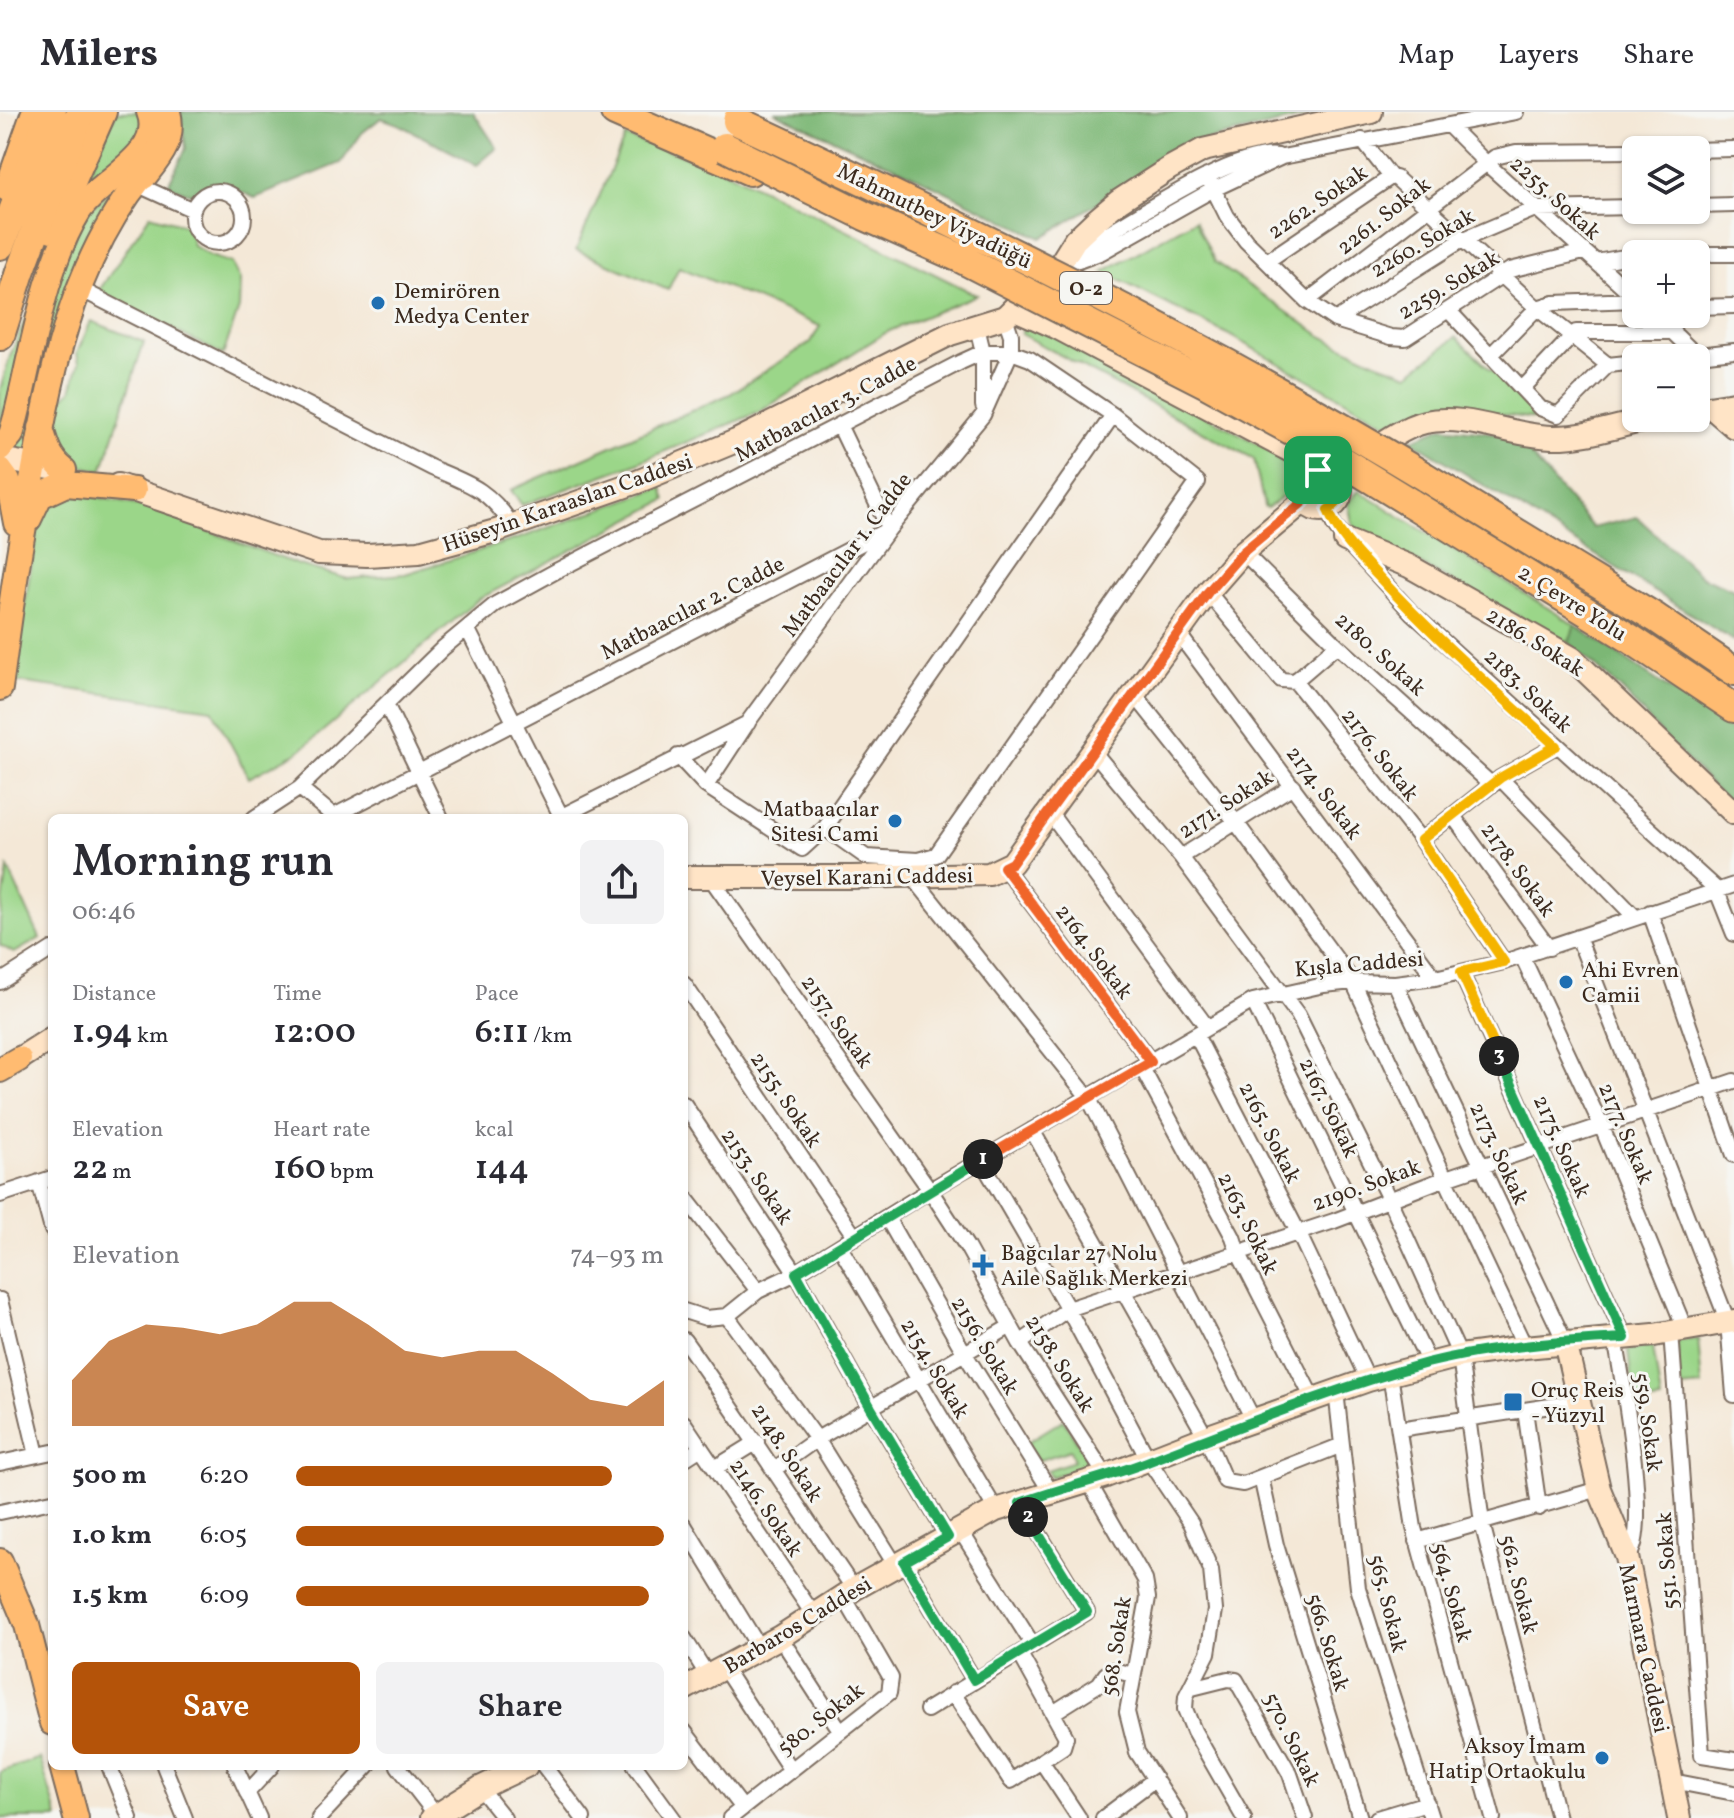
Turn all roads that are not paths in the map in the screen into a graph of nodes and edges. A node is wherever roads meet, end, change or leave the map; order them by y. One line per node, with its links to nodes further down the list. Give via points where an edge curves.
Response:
1 (34, 112): 28 (main road)
2 (51, 112): 30 (highway)
3 (80, 112): 53 (highway)
4 (104, 112): 55 (main road)
5 (149, 112): 73 (main road, via 152,131 142,150 88,198 67,232 11,435)
6 (166, 112): 20 (highway, via 167,142)
7 (615, 112): 17 (highway)
8 (656, 112): 17 (highway, O-2)
9 (1371, 112): 37 (main road, Hüseyin Karaaslan Caddesi, via 1203,150 1095,221 1075,240)
10 (1516, 112): 12 (street)
11 (729, 116): 79 (highway, Mahmutbey Viyadüğü / O-2, bridge, via 1151,321)
12 (1449, 126): 13 (street); 18 (street, 2255. Sokak)
13 (1362, 140): 19 (street); 21 (street, via 1282,157)
14 (1734, 149): 15 (street)
15 (1710, 150)
16 (1622, 151): 18 (street, via 1516,152)
17 (723, 153): 82 (highway, Mahmutbey Viyadüğü / O-2, bridge, via 974,265 1205,383)
18 (1486, 163): 25 (street, 2261. Sokak); 27 (street, 2255. Sokak)
19 (1391, 177): 25 (street); 35 (street, 2262. Sokak)
20 (139, 179): 23 (street); 40 (main road)
21 (1210, 183): 35 (street, 2259. Sokak, via 1236,228); 37 (street, via 1102,252)
22 (1734, 205): 24 (street)
23 (194, 206)
24 (1710, 206)
25 (1428, 207): 29 (street); 42 (street, 2261. Sokak)
26 (1622, 207): 27 (street)
27 (1535, 209): 29 (street, 2260. Sokak); 31 (street, 2255. Sokak)
28 (0, 217)
29 (1462, 240): 38 (street); 48 (street, 2260. Sokak)
30 (0, 245)
31 (1584, 252): 36 (street, 2255. Sokak); 38 (street, 2259. Sokak)
32 (1710, 254): 33 (street)
33 (1734, 254)
34 (1622, 257): 36 (street)
35 (1267, 261): 42 (street, 2259. Sokak)
36 (1596, 262): 39 (street, 2255. Sokak)
37 (1058, 269): 47 (main road, Hüseyin Karaaslan Caddesi)
38 (1502, 275): 45 (street); 46 (street, 2259. Sokak)
39 (1622, 286)
40 (78, 288): 70 (main road); 84 (street, via 481,489)
41 (1622, 300): 45 (street)
42 (1307, 301): 48 (street, 2259. Sokak)
43 (1734, 306): 44 (street)
44 (1710, 307)
45 (1537, 308): 52 (street); 60 (street)
46 (1449, 311): 48 (street, 2259. Sokak, via 1405,338); 60 (street)
47 (1010, 313): 49 (main road, Hüseyin Karaaslan Caddesi); 58 (street); 78 (main road, via 1056,327)
48 (1335, 320)
49 (977, 327): 57 (street); 84 (main road, Hüseyin Karaaslan Caddesi, via 950,334 722,447)
50 (1670, 328): 51 (street)
51 (1674, 332): 52 (street, via 1589,330); 54 (street)
52 (1572, 335): 62 (street); 63 (street)
53 (0, 336)
54 (1685, 344)
55 (0, 345)
56 (1734, 351): 59 (street)
57 (983, 352): 58 (street, Matbaacılar 3. Cadde); 67 (street); 71 (street, Matbaacılar 3. Cadde)
58 (1011, 352): 67 (street, Matbaacılar 1. Cadde); 68 (street, Matbaacılar 3. Cadde, via 1030,359)
59 (1710, 354)
60 (1490, 356): 63 (street)
61 (1622, 364): 62 (street)
62 (1608, 365): 63 (street, via 1558,415 1540,408)
63 (1523, 388)
64 (1734, 403): 65 (main road)
65 (1710, 407)
66 (1710, 412): 72 (main road)
67 (983, 415): 85 (street, Matbaacılar 1. Cadde)
68 (1113, 415): 120 (street); 120 (street, Matbaacılar 3. Cadde, via 1198,482 1189,495 936,855 918,860 866,857)
69 (1622, 425): 78 (main road, via 1551,437 1455,421 1424,422)
70 (41, 427): 75 (main road); 77 (main road, via 49,453)
71 (840, 427): 85 (street); 91 (street, Matbaacılar 3. Cadde, via 551,573 496,604)
72 (1734, 427)
73 (0, 448)
74 (0, 459): 75 (main road, Hüseyin Karaaslan Caddesi)
75 (33, 466): 77 (main road, Hüseyin Karaaslan Caddesi); 86 (main road)
76 (0, 470): 89 (main road, via 13,498)
77 (64, 470): 80 (main road, Hüseyin Karaaslan Caddesi)
78 (1327, 473): 81 (main road, via 1312,472 1303,481); 83 (main road, via 1342,488 1339,502)
79 (1425, 477): 94 (highway, 2. Çevre Yolu / O-2)
80 (134, 490): 84 (main road, Hüseyin Karaaslan Caddesi, via 319,553 419,552); 86 (main road, via 66,484 49,491 34,505)
81 (1304, 501): 83 (main road, via 1314,510); 88 (main road, Veysel Karani Caddesi)
82 (1409, 502): 99 (highway, 2. Çevre Yolu / O-2)
83 (1328, 510): 87 (street, 2183. Sokak)
84 (512, 525)
85 (889, 529): 100 (street, Matbaacılar 1. Cadde); 101 (street, Matbaacılar 2. Cadde)
86 (23, 536): 89 (main road)
87 (1345, 540): 102 (street, 2183. Sokak, via 1411,612); 111 (main road, 2186. Sokak, via 1409,566 1572,658)
88 (1243, 552): 90 (main road, Veysel Karani Caddesi); 93 (street, 2180. Sokak)
89 (17, 562): 96 (main road)
90 (1208, 592): 92 (main road, Veysel Karani Caddesi); 95 (street, 2176. Sokak, via 1281,680)
91 (467, 628): 98 (street, Matbaacılar 3. Cadde); 101 (street)
92 (1178, 633): 97 (main road, Veysel Karani Caddesi); 108 (street, 2174. Sokak)
93 (1337, 645): 95 (street); 106 (street, 2180. Sokak)
94 (1734, 671)
95 (1295, 681): 121 (street, 2176. Sokak)
96 (0, 688)
97 (1134, 694): 103 (main road, Veysel Karani Caddesi); 119 (street)
98 (386, 704): 105 (street); 109 (street, Matbaacılar 3. Cadde)
99 (1734, 708)
100 (748, 722): 104 (street, Matbaacılar 1. Cadde); 107 (street, Matbaacılar 1. Cadde)
101 (514, 723): 105 (street, Matbaacılar 2. Cadde); 116 (street)
102 (1556, 746): 106 (street); 128 (street, 2183. Sokak)
103 (1093, 751): 110 (main road, Veysel Karani Caddesi); 122 (street, 562. Sokak)
104 (678, 756): 107 (street); 117 (street, Matbaacılar 1. Cadde)
105 (419, 772): 114 (street, Matbaacılar 2. Cadde); 115 (street)
106 (1496, 782): 118 (street); 130 (street, 2180. Sokak)
107 (706, 786): 120 (street, via 802,849)
108 (1293, 786): 119 (street, 2171. Sokak); 138 (street, 2174. Sokak)
109 (300, 788): 112 (street, Matbaacılar 3. Cadde); 113 (street)
110 (1049, 812): 123 (main road, Veysel Karani Caddesi); 145 (street, 2165. Sokak)
111 (1734, 813)
112 (260, 814)
113 (331, 814)
114 (341, 814)
115 (439, 814)
116 (559, 814)
117 (566, 814)
118 (1453, 816): 121 (street); 133 (street, 2178. Sokak)
119 (1235, 821): 122 (street, 2171. Sokak); 140 (street)
120 (825, 828)
121 (1421, 840): 136 (street, 2176. Sokak)
122 (1181, 857): 143 (street, 562. Sokak)
123 (1004, 867): 124 (main road, Veysel Karani Caddesi, via 989,874); 148 (street, 2164. Sokak)
124 (912, 876): 126 (main road, Veysel Karani Caddesi); 151 (street)
125 (688, 877): 126 (main road, Veysel Karani Caddesi)
126 (710, 877): 162 (street, 2157. Sokak)
127 (1734, 885): 128 (street, Kışla Caddesi)
128 (1716, 889): 129 (street, Kışla Caddesi); 131 (street)
129 (1650, 912): 130 (street, Kışla Caddesi); 150 (street)
130 (1635, 917): 132 (street, Kışla Caddesi)
131 (1734, 934)
132 (1578, 937): 133 (street, Kışla Caddesi); 153 (street)
133 (1549, 948): 135 (street, Kışla Caddesi)
134 (48, 952): 139 (street)
135 (1522, 956): 136 (street, Kışla Caddesi); 154 (street, 2177. Sokak)
136 (1504, 962): 137 (street, Kışla Caddesi)
137 (1461, 972): 138 (street, Kışla Caddesi); 156 (street, 2175. Sokak)
138 (1435, 978): 141 (street, Kışla Caddesi)
139 (0, 982)
140 (1353, 982): 141 (street, Kışla Caddesi); 143 (street, Kışla Caddesi); 160 (street)
141 (1395, 983): 159 (street, 2173. Sokak)
142 (688, 990): 170 (street, 2155. Sokak)
143 (1282, 993): 144 (street, Kışla Caddesi); 164 (street, 562. Sokak, via 1298,1015)
144 (1253, 1001): 145 (street, Kışla Caddesi); 167 (street, 2167. Sokak)
145 (1202, 1031): 148 (street, Kışla Caddesi); 169 (street, 2165. Sokak)
146 (48, 1040): 147 (main road)
147 (6, 1063)
148 (1146, 1065): 151 (street, Kışla Caddesi); 172 (street, 2163. Sokak)
149 (1734, 1081): 150 (street, 2190. Sokak)
150 (1711, 1088): 153 (street, 2190. Sokak); 157 (street)
151 (1088, 1097): 155 (street, Kışla Caddesi); 174 (street)
152 (688, 1110): 173 (street, 2153. Sokak)
153 (1644, 1110): 154 (street, 2190. Sokak); 181 (street)
154 (1601, 1125): 156 (street, 2190. Sokak); 183 (street, 2177. Sokak)
155 (1032, 1130): 158 (street, Kışla Caddesi); 176 (street)
156 (1540, 1148): 159 (street, 2190. Sokak); 184 (street, 2175. Sokak)
157 (1734, 1155)
158 (981, 1160): 162 (street, Kışla Caddesi); 178 (street)
159 (1482, 1167): 160 (street, 2190. Sokak); 185 (street, 2173. Sokak)
160 (1446, 1178): 164 (street, 2190. Sokak); 188 (street)
161 (45, 1180): 163 (street); 165 (street)
162 (930, 1190): 168 (street, Kışla Caddesi); 182 (street, 2158. Sokak)
163 (0, 1195)
164 (1389, 1199): 167 (street, 2190. Sokak); 190 (street, 562. Sokak)
165 (48, 1201)
166 (688, 1201): 175 (street)
167 (1357, 1212): 169 (street, 2190. Sokak); 191 (street, 2167. Sokak)
168 (887, 1218): 170 (street, Kışla Caddesi); 189 (street, 2156. Sokak)
169 (1298, 1232): 172 (street, 2190. Sokak); 193 (street, 2165. Sokak)
170 (855, 1237): 171 (street, Kışla Caddesi)
171 (840, 1247): 173 (street, Kışla Caddesi); 194 (street, 2154. Sokak)
172 (1238, 1252): 174 (street, 2190. Sokak); 197 (street, 2163. Sokak)
173 (796, 1273): 175 (street, Kışla Caddesi); 199 (street, 2153. Sokak)
174 (1179, 1273): 176 (street, 2190. Sokak); 202 (street)
175 (758, 1291): 180 (street, Kışla Caddesi)
176 (1122, 1291): 178 (street, 2190. Sokak); 205 (street)
177 (1, 1307): 210 (street)
178 (1068, 1309): 186 (street, 2190. Sokak); 212 (street)
179 (688, 1312): 180 (street)
180 (727, 1316): 206 (street)
181 (1731, 1322): 183 (main road, Barbaros Caddesi); 196 (street)
182 (1011, 1326): 186 (street, 2158. Sokak); 189 (street)
183 (1678, 1331): 184 (main road, Barbaros Caddesi); 251 (street, 551. Sokak, via 1702,1755)
184 (1620, 1338): 185 (main road, Barbaros Caddesi); 229 (street, 559. Sokak, via 1638,1499 1637,1540)
185 (1565, 1342): 188 (main road, Barbaros Caddesi); 198 (main road, Marmara Caddesi)
186 (1020, 1343): 217 (street, 2158. Sokak)
187 (688, 1346): 207 (street, 2148. Sokak)
188 (1525, 1347): 190 (main road, Barbaros Caddesi)
189 (965, 1354): 194 (street); 219 (street, 2156. Sokak)
190 (1460, 1356): 191 (main road, Barbaros Caddesi); 201 (street, 562. Sokak)
191 (1429, 1363): 192 (main road, Barbaros Caddesi)
192 (1390, 1374): 193 (main road, Barbaros Caddesi); 204 (street, 564. Sokak)
193 (1368, 1380): 195 (main road, Barbaros Caddesi)
194 (918, 1382): 199 (street); 223 (street, 2154. Sokak)
195 (1336, 1391): 197 (main road, Barbaros Caddesi); 208 (street, 565. Sokak)
196 (1734, 1395)
197 (1313, 1399): 202 (main road, Barbaros Caddesi)
198 (1577, 1402): 200 (street); 218 (main road, Marmara Caddesi)
199 (871, 1408): 206 (street); 227 (street, 2153. Sokak)
200 (1525, 1410): 201 (street); 222 (street)
201 (1468, 1419): 204 (street); 225 (street, 562. Sokak)
202 (1254, 1421): 205 (main road, Barbaros Caddesi)
203 (688, 1429): 209 (street, 2146. Sokak)
204 (1399, 1429): 228 (street, 564. Sokak)
205 (1206, 1437): 212 (main road, Barbaros Caddesi); 216 (street, via 1225,1481 1243,1484)
206 (817, 1439): 215 (street); 231 (street)
207 (757, 1442): 214 (street); 215 (street, 2148. Sokak)
208 (1342, 1445): 216 (street); 269 (street, 565. Sokak, via 1358,1588)
209 (701, 1448): 211 (street); 214 (street, 2146. Sokak)
210 (45, 1453): 213 (street)
211 (688, 1456)
212 (1149, 1461): 217 (main road, Barbaros Caddesi); 245 (street, via 1191,1523 1211,1570 1215,1610 1208,1653)
213 (0, 1463)
214 (715, 1468): 233 (street, 2146. Sokak)
215 (773, 1470): 232 (street, 2148. Sokak)
216 (1261, 1477): 286 (street, 566. Sokak, via 1276,1545)
217 (1097, 1479): 219 (main road, Barbaros Caddesi); 241 (street, 568. Sokak, via 1145,1580 1148,1598)
218 (1599, 1489): 222 (street); 229 (main road, Marmara Caddesi)
219 (1051, 1492): 221 (main road, Barbaros Caddesi)
220 (48, 1502): 224 (street)
221 (1020, 1503): 223 (main road, Barbaros Caddesi); 236 (street, via 1087,1612)
222 (1539, 1508): 225 (street)
223 (996, 1510): 227 (main road, Barbaros Caddesi)
224 (0, 1512)
225 (1482, 1523): 228 (street); 290 (street, 562. Sokak)
226 (688, 1532): 237 (street)
227 (954, 1534): 231 (main road, Barbaros Caddesi); 236 (street, 2153. Sokak)
228 (1417, 1541): 289 (street, 564. Sokak)
229 (1627, 1557): 265 (main road, Marmara Caddesi)
230 (0, 1561): 239 (main road)
231 (900, 1564): 232 (main road, Barbaros Caddesi); 242 (street)
232 (849, 1593): 233 (main road, Barbaros Caddesi); 249 (street, 580. Sokak, via 891,1678 889,1693)
233 (813, 1614): 234 (main road, Barbaros Caddesi)
234 (780, 1637): 237 (main road, Barbaros Caddesi); 249 (street)
235 (688, 1642): 240 (street)
236 (1033, 1645): 238 (street)
237 (760, 1649): 240 (main road, Barbaros Caddesi)
238 (1020, 1654): 242 (street); 248 (street)
239 (45, 1658): 243 (main road)
240 (716, 1672): 244 (main road, Barbaros Caddesi); 253 (street)
241 (1133, 1675): 248 (street, via 1113,1670); 264 (street, 568. Sokak, via 1127,1712 1131,1733)
242 (974, 1680): 246 (street)
243 (48, 1686)
244 (688, 1687)
245 (1192, 1688): 284 (street, via 1185,1709); 285 (street, 570. Sokak, via 1236,1680 1290,1774)
246 (953, 1693): 247 (street); 252 (street, via 1011,1781)
247 (927, 1710)
248 (1053, 1713): 252 (street, via 1066,1737 1063,1747)
249 (840, 1730): 253 (street, 580. Sokak)
250 (688, 1736): 270 (street)
251 (1734, 1760)
252 (1042, 1762): 282 (street)
253 (790, 1769): 270 (street, 580. Sokak)
254 (63, 1770): 273 (main road)
255 (111, 1770): 274 (street)
256 (166, 1770): 275 (street)
257 (237, 1770): 267 (street)
258 (268, 1770): 267 (street)
259 (364, 1770): 277 (street)
260 (401, 1770): 271 (street)
261 (509, 1770): 266 (main road)
262 (547, 1770): 279 (street)
263 (638, 1770): 280 (street)
264 (1155, 1779): 272 (street); 283 (street, 568. Sokak)
265 (1672, 1781): 268 (street); 291 (main road, Marmara Caddesi)
266 (480, 1788): 271 (main road); 278 (street)
267 (247, 1793): 276 (street)
268 (1734, 1793)
269 (1427, 1803): 287 (street); 288 (street, 565. Sokak)
270 (742, 1807): 281 (street, 580. Sokak)
271 (434, 1816)
272 (1108, 1816)
273 (76, 1818)
274 (130, 1818)
275 (185, 1818)
276 (259, 1818)
277 (319, 1818)
278 (504, 1818)
279 (583, 1818)
280 (673, 1818)
281 (730, 1818)
282 (1079, 1818)
283 (1180, 1818)
284 (1244, 1818)
285 (1305, 1818)
286 (1360, 1818)
287 (1377, 1818)
288 (1431, 1818)
289 (1493, 1818)
290 (1558, 1818)
291 (1679, 1818)

